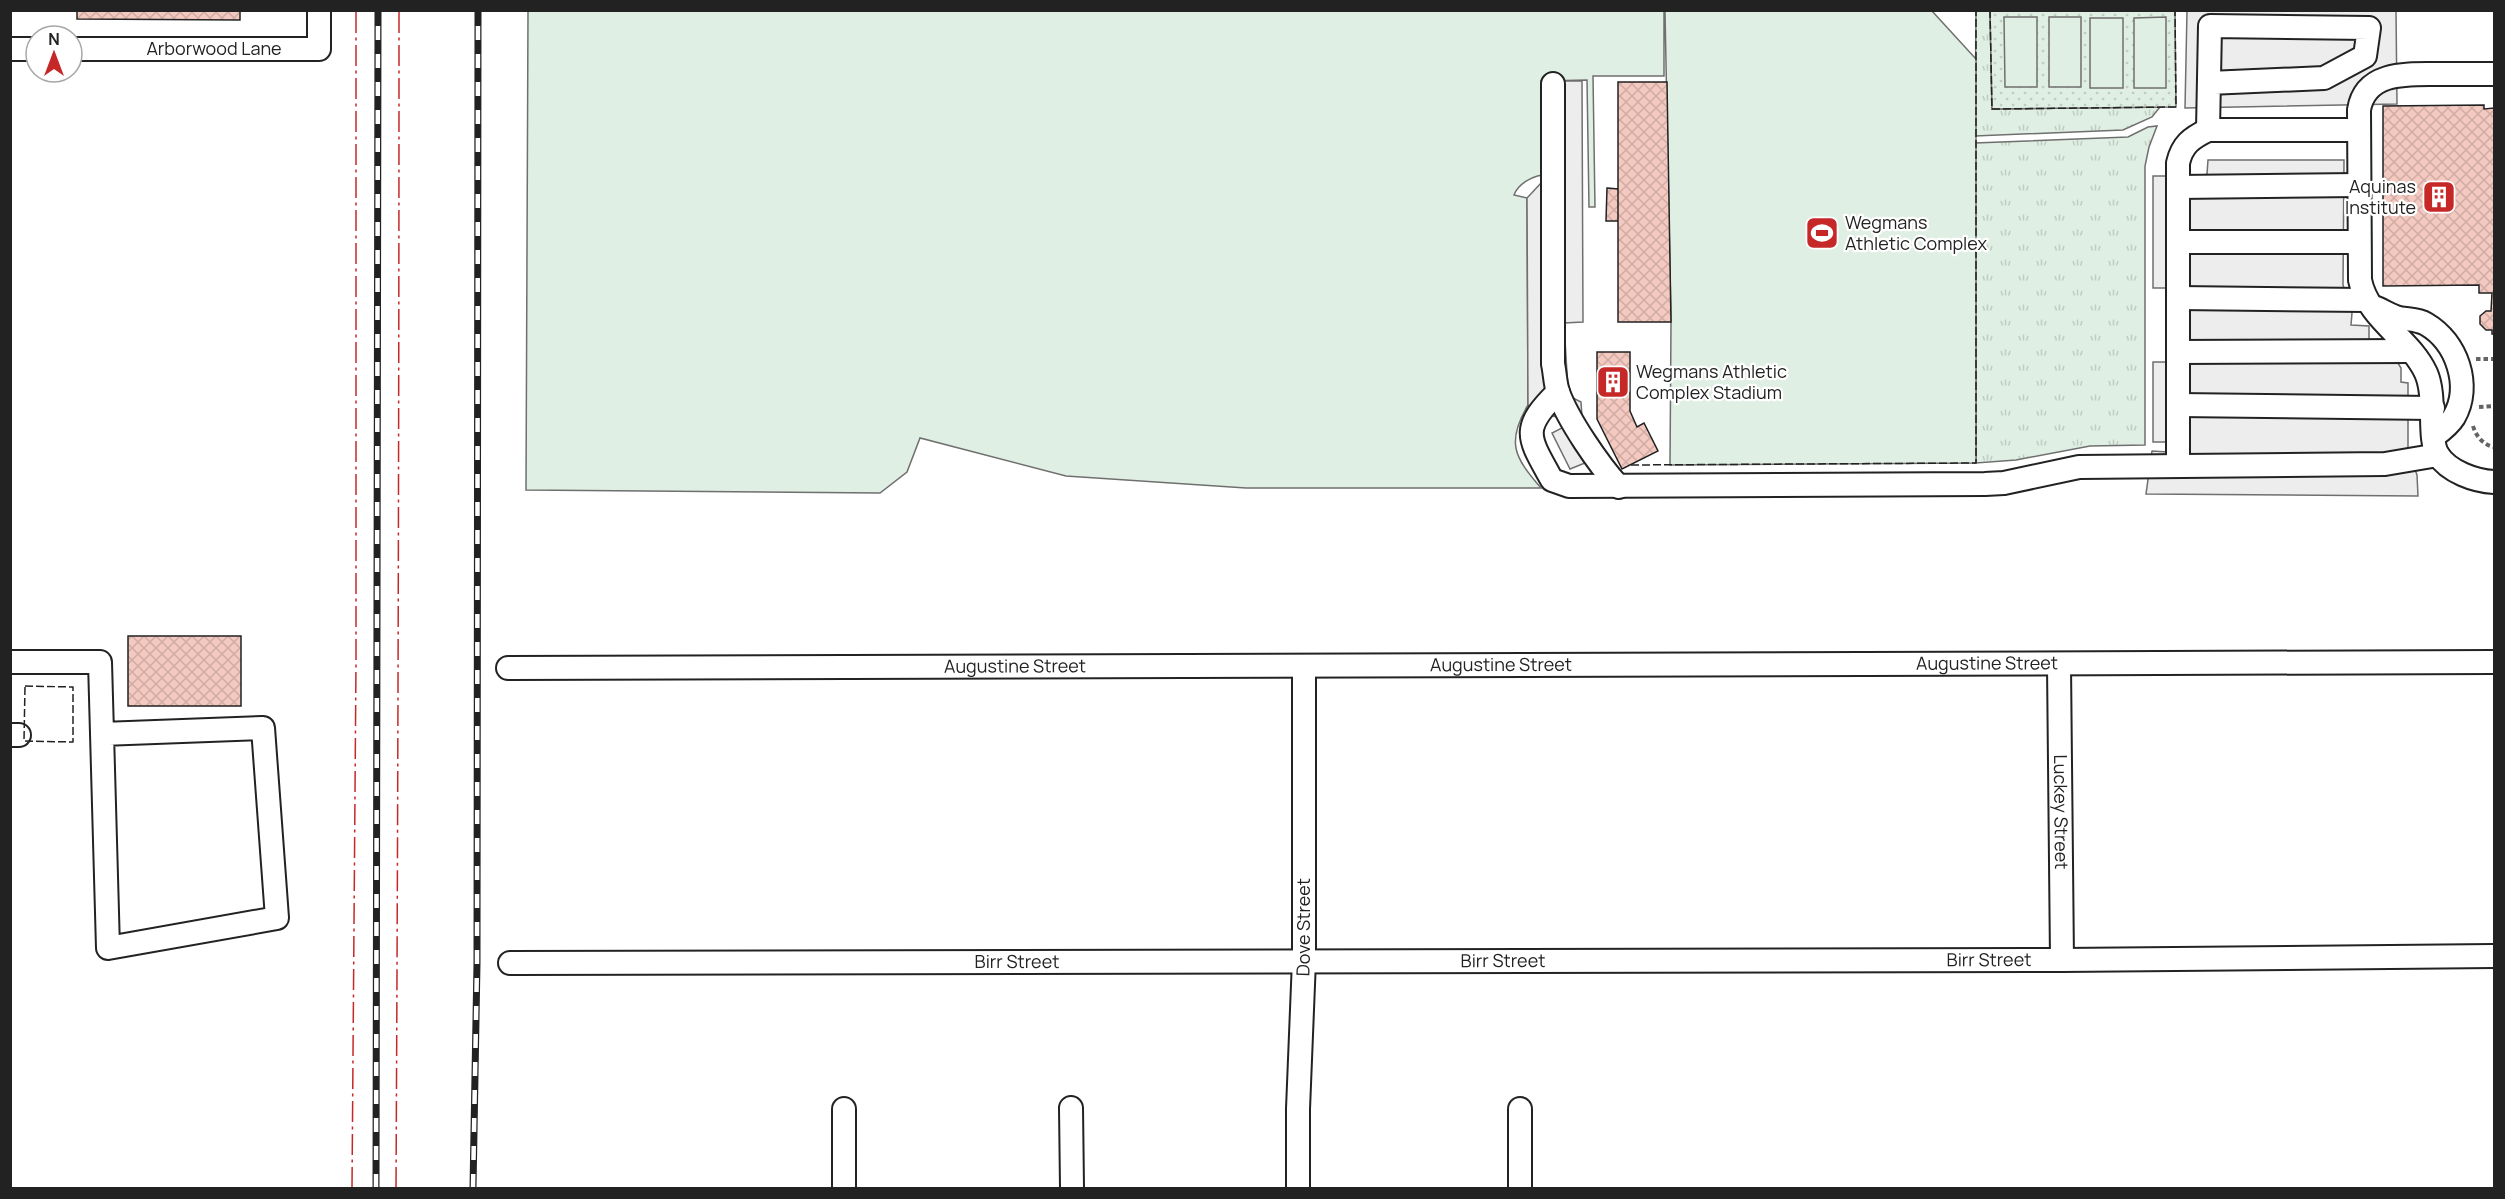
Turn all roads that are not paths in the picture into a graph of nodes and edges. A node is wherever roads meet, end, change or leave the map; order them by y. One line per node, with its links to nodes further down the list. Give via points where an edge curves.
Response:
1 (319, 10): 2 (street, Arborwood Lane, via 319,49)
2 (84, 49)
3 (2494, 74): 7 (street, via 2391,76 2369,88 2360,101)
4 (2209, 82): 4 (street, via 2210,26 2369,28 2365,57 2324,78); 6 (street)
5 (1553, 84): 16 (street, via 1553,364)
6 (2208, 130): 7 (street); 9 (street, via 2192,137 2181,150)
7 (2359, 130): 8 (street)
8 (2359, 185): 9 (street); 10 (street)
9 (2178, 187): 11 (street)
10 (2359, 242): 11 (street); 13 (street, via 2360,280)
11 (2178, 243): 12 (street)
12 (2178, 298): 13 (street); 15 (street)
13 (2368, 302): 14 (street); 19 (street, via 2399,318 2428,325 2458,359 2461,394 2454,417)
14 (2411, 351): 15 (street); 18 (street, via 2425,371)
15 (2178, 352): 17 (street)
16 (1558, 392): 22 (street, via 1600,467); 22 (street, via 1531,424 1531,439 1552,480 1569,486)
17 (2178, 405): 18 (street); 20 (street)
18 (2433, 408): 19 (street)
19 (2436, 445): 20 (street, via 2385,464); 21 (street, via 2448,465 2464,475)
20 (2178, 466): 22 (street, via 2079,466 1985,484)
21 (2494, 482)
22 (1619, 487)
23 (10, 662): 28 (street, via 100,662)
24 (2494, 663): 25 (street, Augustine Street)
25 (2059, 664): 26 (street, Augustine Street); 31 (street, Luckey Street)
26 (1304, 667): 27 (street, Augustine Street); 30 (street, Dove Street)
27 (508, 668)
28 (102, 735): 28 (street, via 108,948 277,918 262,728)
29 (2494, 956): 31 (street, Birr Street)
30 (1304, 960): 31 (street, Birr Street); 32 (street, Birr Street); 38 (street, Dove Street)
31 (2062, 960)
32 (510, 963)
33 (1071, 1108): 37 (street)
34 (844, 1109): 36 (street)
35 (1520, 1109): 39 (street)
36 (844, 1188)
37 (1072, 1188)
38 (1299, 1188)
39 (1520, 1188)

